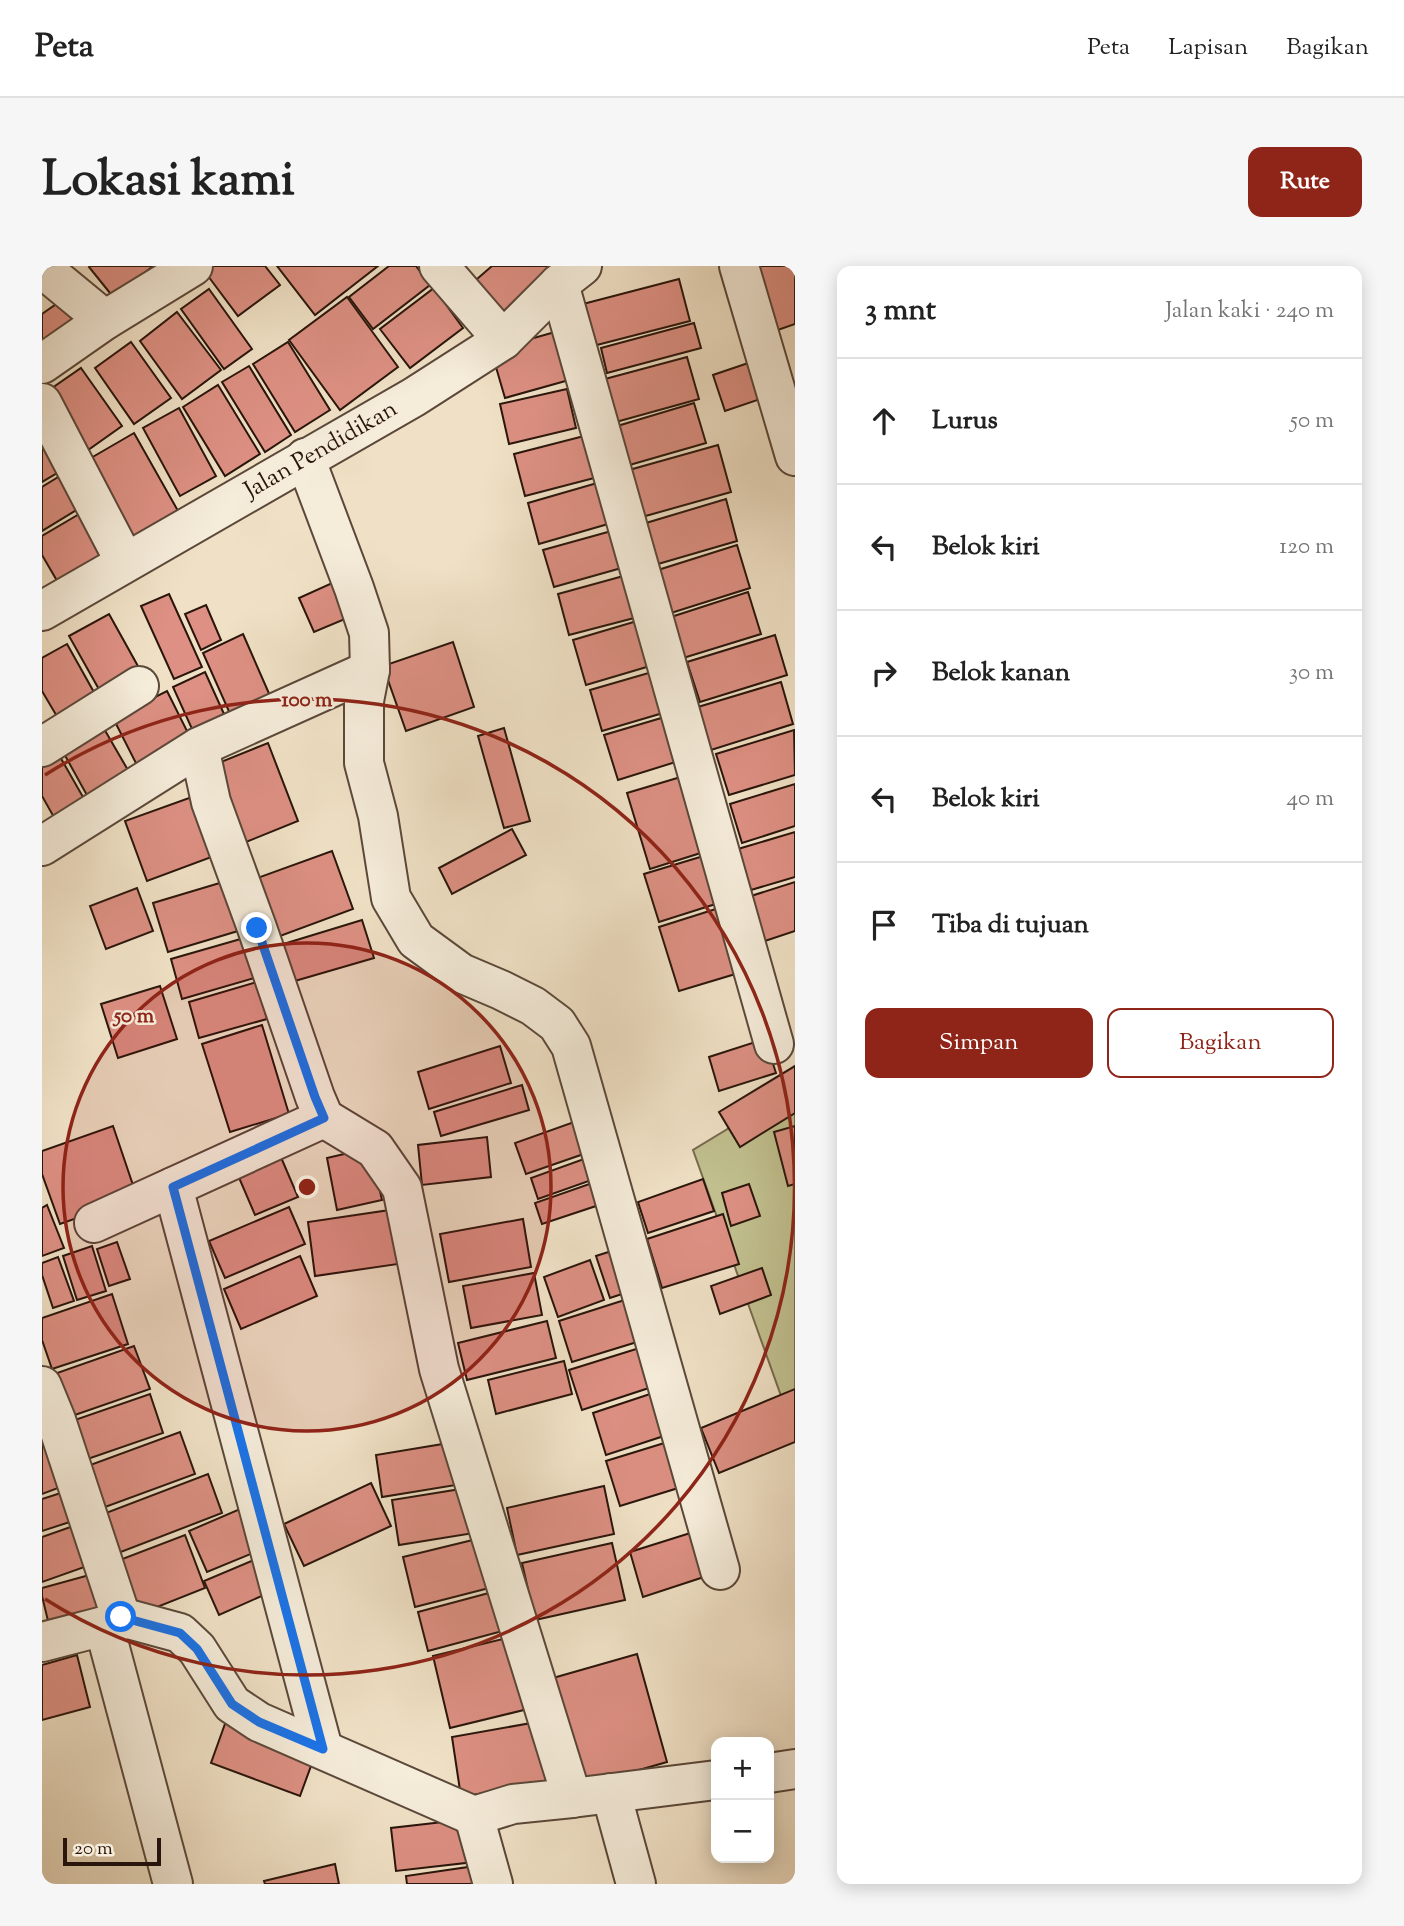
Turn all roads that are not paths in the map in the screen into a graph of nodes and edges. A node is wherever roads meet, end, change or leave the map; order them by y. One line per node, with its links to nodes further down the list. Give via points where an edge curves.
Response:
1 (193, 266): 6 (street)
2 (439, 266): 7 (street)
3 (739, 266): 10 (street)
4 (42, 268): 6 (street)
5 (571, 275): 7 (street, Jalan Pendidikan); 19 (street)
6 (105, 320): 8 (street)
7 (503, 340): 11 (street, Jalan Pendidikan)
8 (42, 364)
9 (42, 403): 12 (street)
10 (795, 456)
11 (305, 458): 12 (street, Jalan Pendidikan); 14 (street, via 369,633)
12 (125, 562): 13 (street, Jalan Pendidikan)
13 (42, 611)
14 (370, 670): 17 (street); 24 (street, via 363,701 364,762 391,898 416,940 461,974 533,1006 557,1024 571,1046)
15 (139, 686): 16 (street)
16 (42, 747)
17 (199, 747): 18 (street); 20 (street, via 211,802)
18 (42, 846)
19 (774, 1044)
20 (324, 1118): 21 (street); 32 (street, via 375,1149 402,1188 439,1369)
21 (173, 1187): 22 (street); 27 (street)
22 (94, 1223)
23 (42, 1386): 25 (street, via 56,1420)
24 (720, 1570)
25 (112, 1621): 26 (street); 27 (street, via 180,1633 197,1649 232,1704 259,1722); 34 (street)
26 (42, 1642)
27 (323, 1749): 33 (street)
28 (795, 1769): 29 (street)
29 (774, 1772)
30 (711, 1781): 31 (street)
31 (611, 1793): 32 (street); 36 (street)
32 (572, 1798): 33 (street, via 513,1804)
33 (474, 1815): 35 (street)
34 (173, 1884)
35 (493, 1884)
36 (636, 1884)

